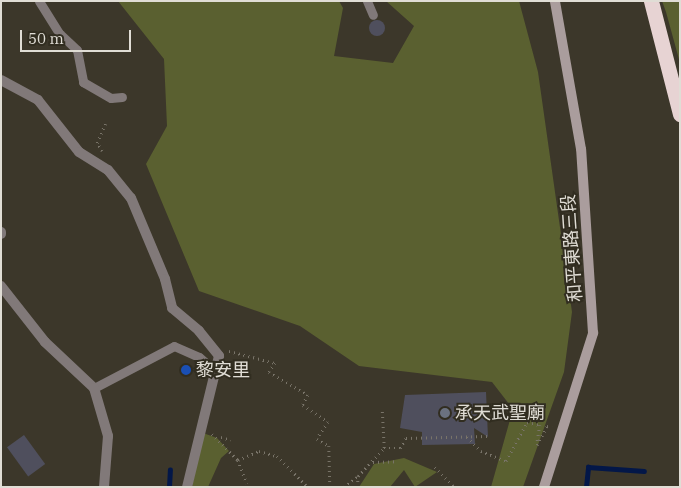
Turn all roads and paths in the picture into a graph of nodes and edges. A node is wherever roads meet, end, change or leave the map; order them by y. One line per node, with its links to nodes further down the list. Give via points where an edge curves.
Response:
1 (39, 1): 7 (lane, via 60,34 77,50 83,82 111,98)
2 (366, 1): 5 (lane)
3 (555, 1): 36 (main road, 和平東路三段, via 581,149 594,333)
4 (651, 1): 8 (highway)
5 (373, 15)
6 (1, 80): 10 (street, via 38,100 79,152)
7 (122, 97)
8 (680, 114)
9 (105, 124): 10 (path, via 97,144 110,163)
10 (108, 170): 12 (street, via 131,198 165,279 172,308 209,341)
11 (1, 286): 14 (street, via 46,342)
12 (219, 356): 13 (street); 32 (path, via 234,349 275,364 270,372 308,395 303,405 328,422 318,438 329,446)
13 (216, 372): 14 (lane, via 198,357 174,346); 17 (street)
14 (94, 388): 29 (street, via 108,436)
15 (382, 411): 22 (path)
16 (548, 426): 20 (path, via 538,445 540,426 527,422 506,461 481,451)
17 (199, 429): 19 (path); 30 (street)
18 (487, 436): 20 (path)
19 (219, 437): 21 (path); 23 (path)
20 (467, 437): 22 (path, via 406,438 400,448)
21 (231, 440)
22 (384, 448): 25 (path)
23 (238, 460): 28 (path); 31 (path, via 259,451 277,456)
24 (398, 461): 25 (path)
25 (373, 462): 27 (path)
26 (436, 467): 35 (path)
27 (358, 476): 33 (path); 34 (path)
28 (247, 483)
29 (104, 487)
30 (187, 487)
31 (308, 487)
32 (330, 487)
33 (344, 487)
34 (357, 487)
35 (454, 487)
36 (544, 487)

